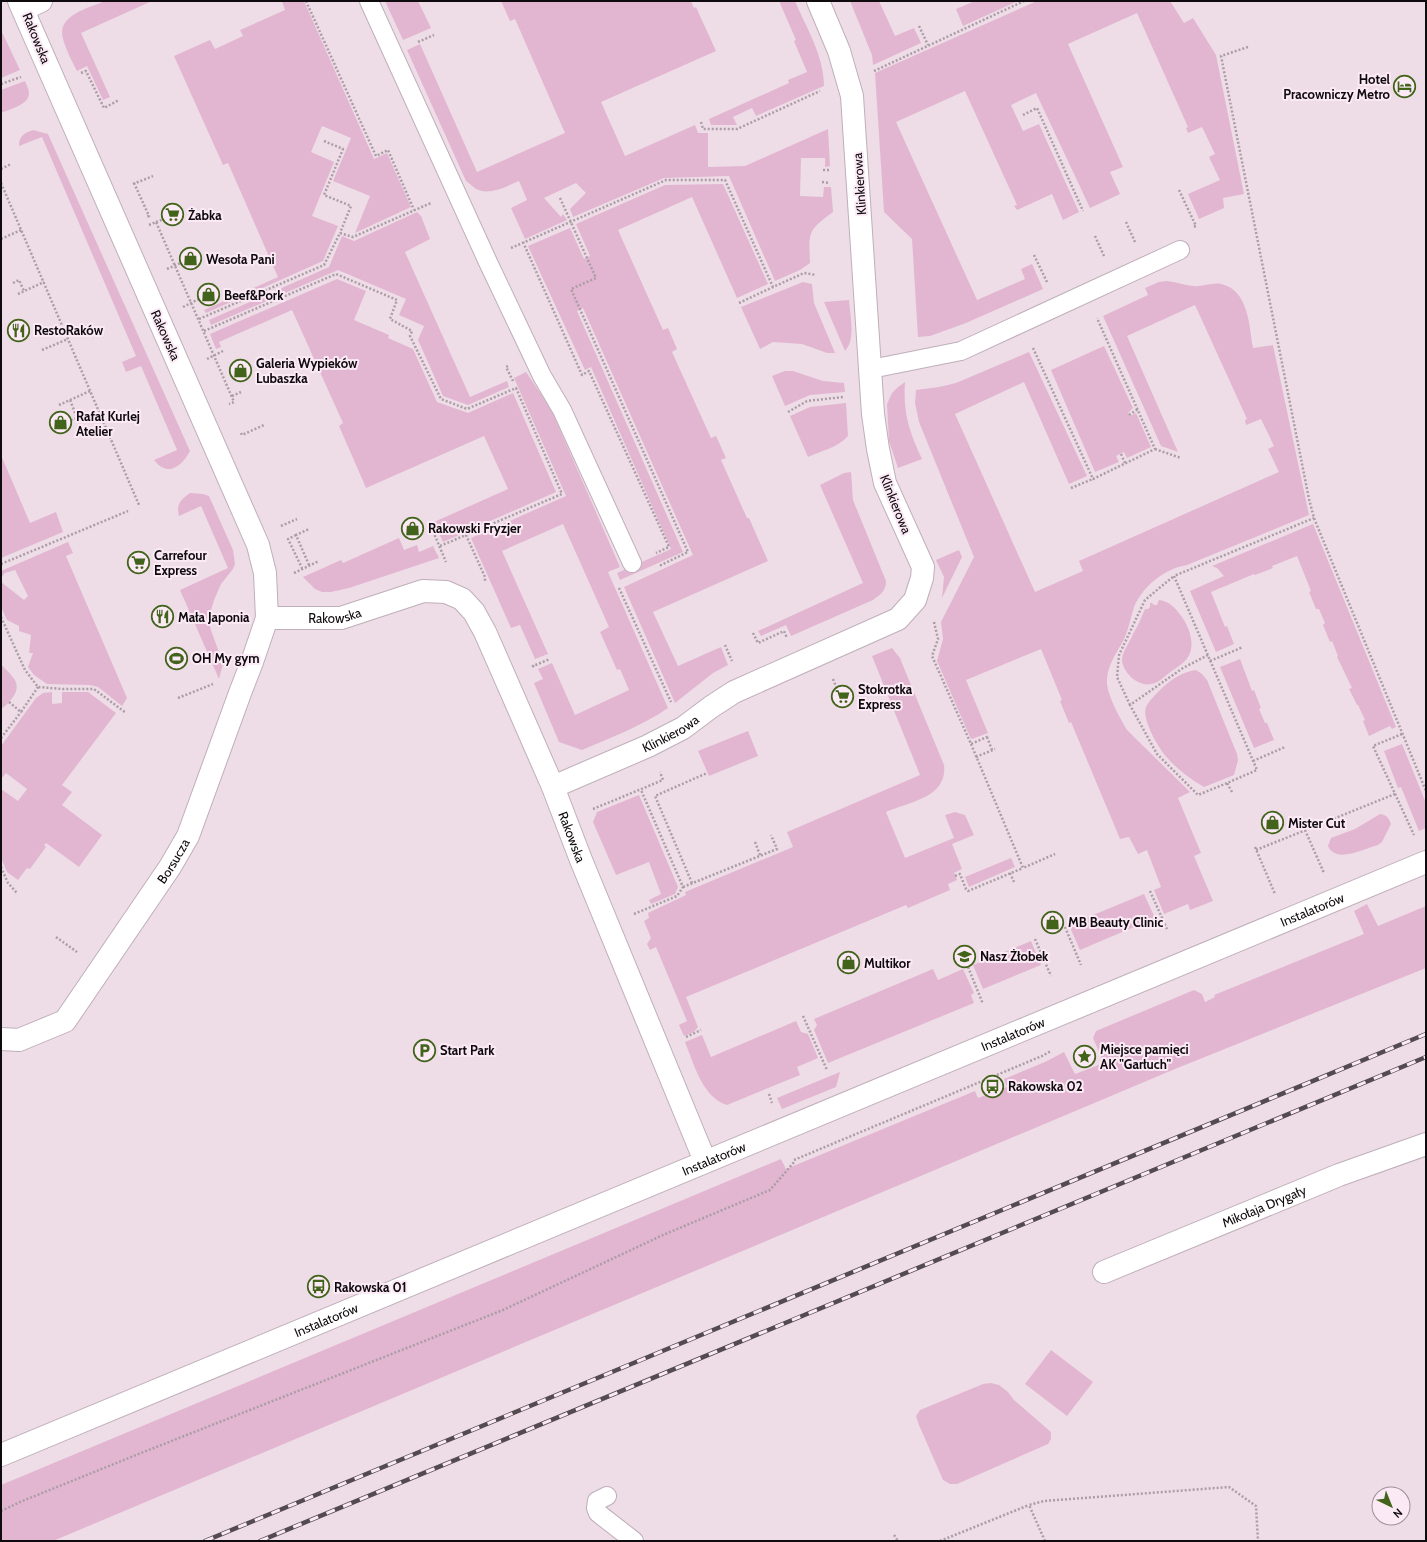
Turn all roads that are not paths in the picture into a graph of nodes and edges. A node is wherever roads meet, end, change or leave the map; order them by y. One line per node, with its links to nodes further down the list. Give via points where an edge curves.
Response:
1 (369, 1): 6 (lane, via 542,376 562,410)
2 (818, 1): 5 (street, Klinkierowa, via 839,51 852,96)
3 (28, 4): 7 (street, Rakowska, via 258,545 265,573)
4 (1180, 250): 5 (lane, via 961,351)
5 (871, 369): 8 (street, Klinkierowa, via 873,414 885,483 923,566 916,600 898,619 734,692 683,728 655,743)
6 (632, 563)
7 (267, 618): 8 (street, Rakowska, via 341,618 423,591 446,592 462,599 474,612 485,632); 10 (street, Borsucza, via 188,836 170,867 65,1021 19,1040)
8 (553, 787): 12 (street, Rakowska)
9 (1426, 862): 12 (street, Instalatorów)
10 (1, 1039)
11 (1426, 1144): 13 (street, Mikołaja Drygały, via 1339,1175)
12 (706, 1161): 14 (street, Instalatorów)
13 (1104, 1272)
14 (1, 1455)
15 (607, 1496): 16 (lane, via 597,1501 598,1513)
16 (634, 1541)

